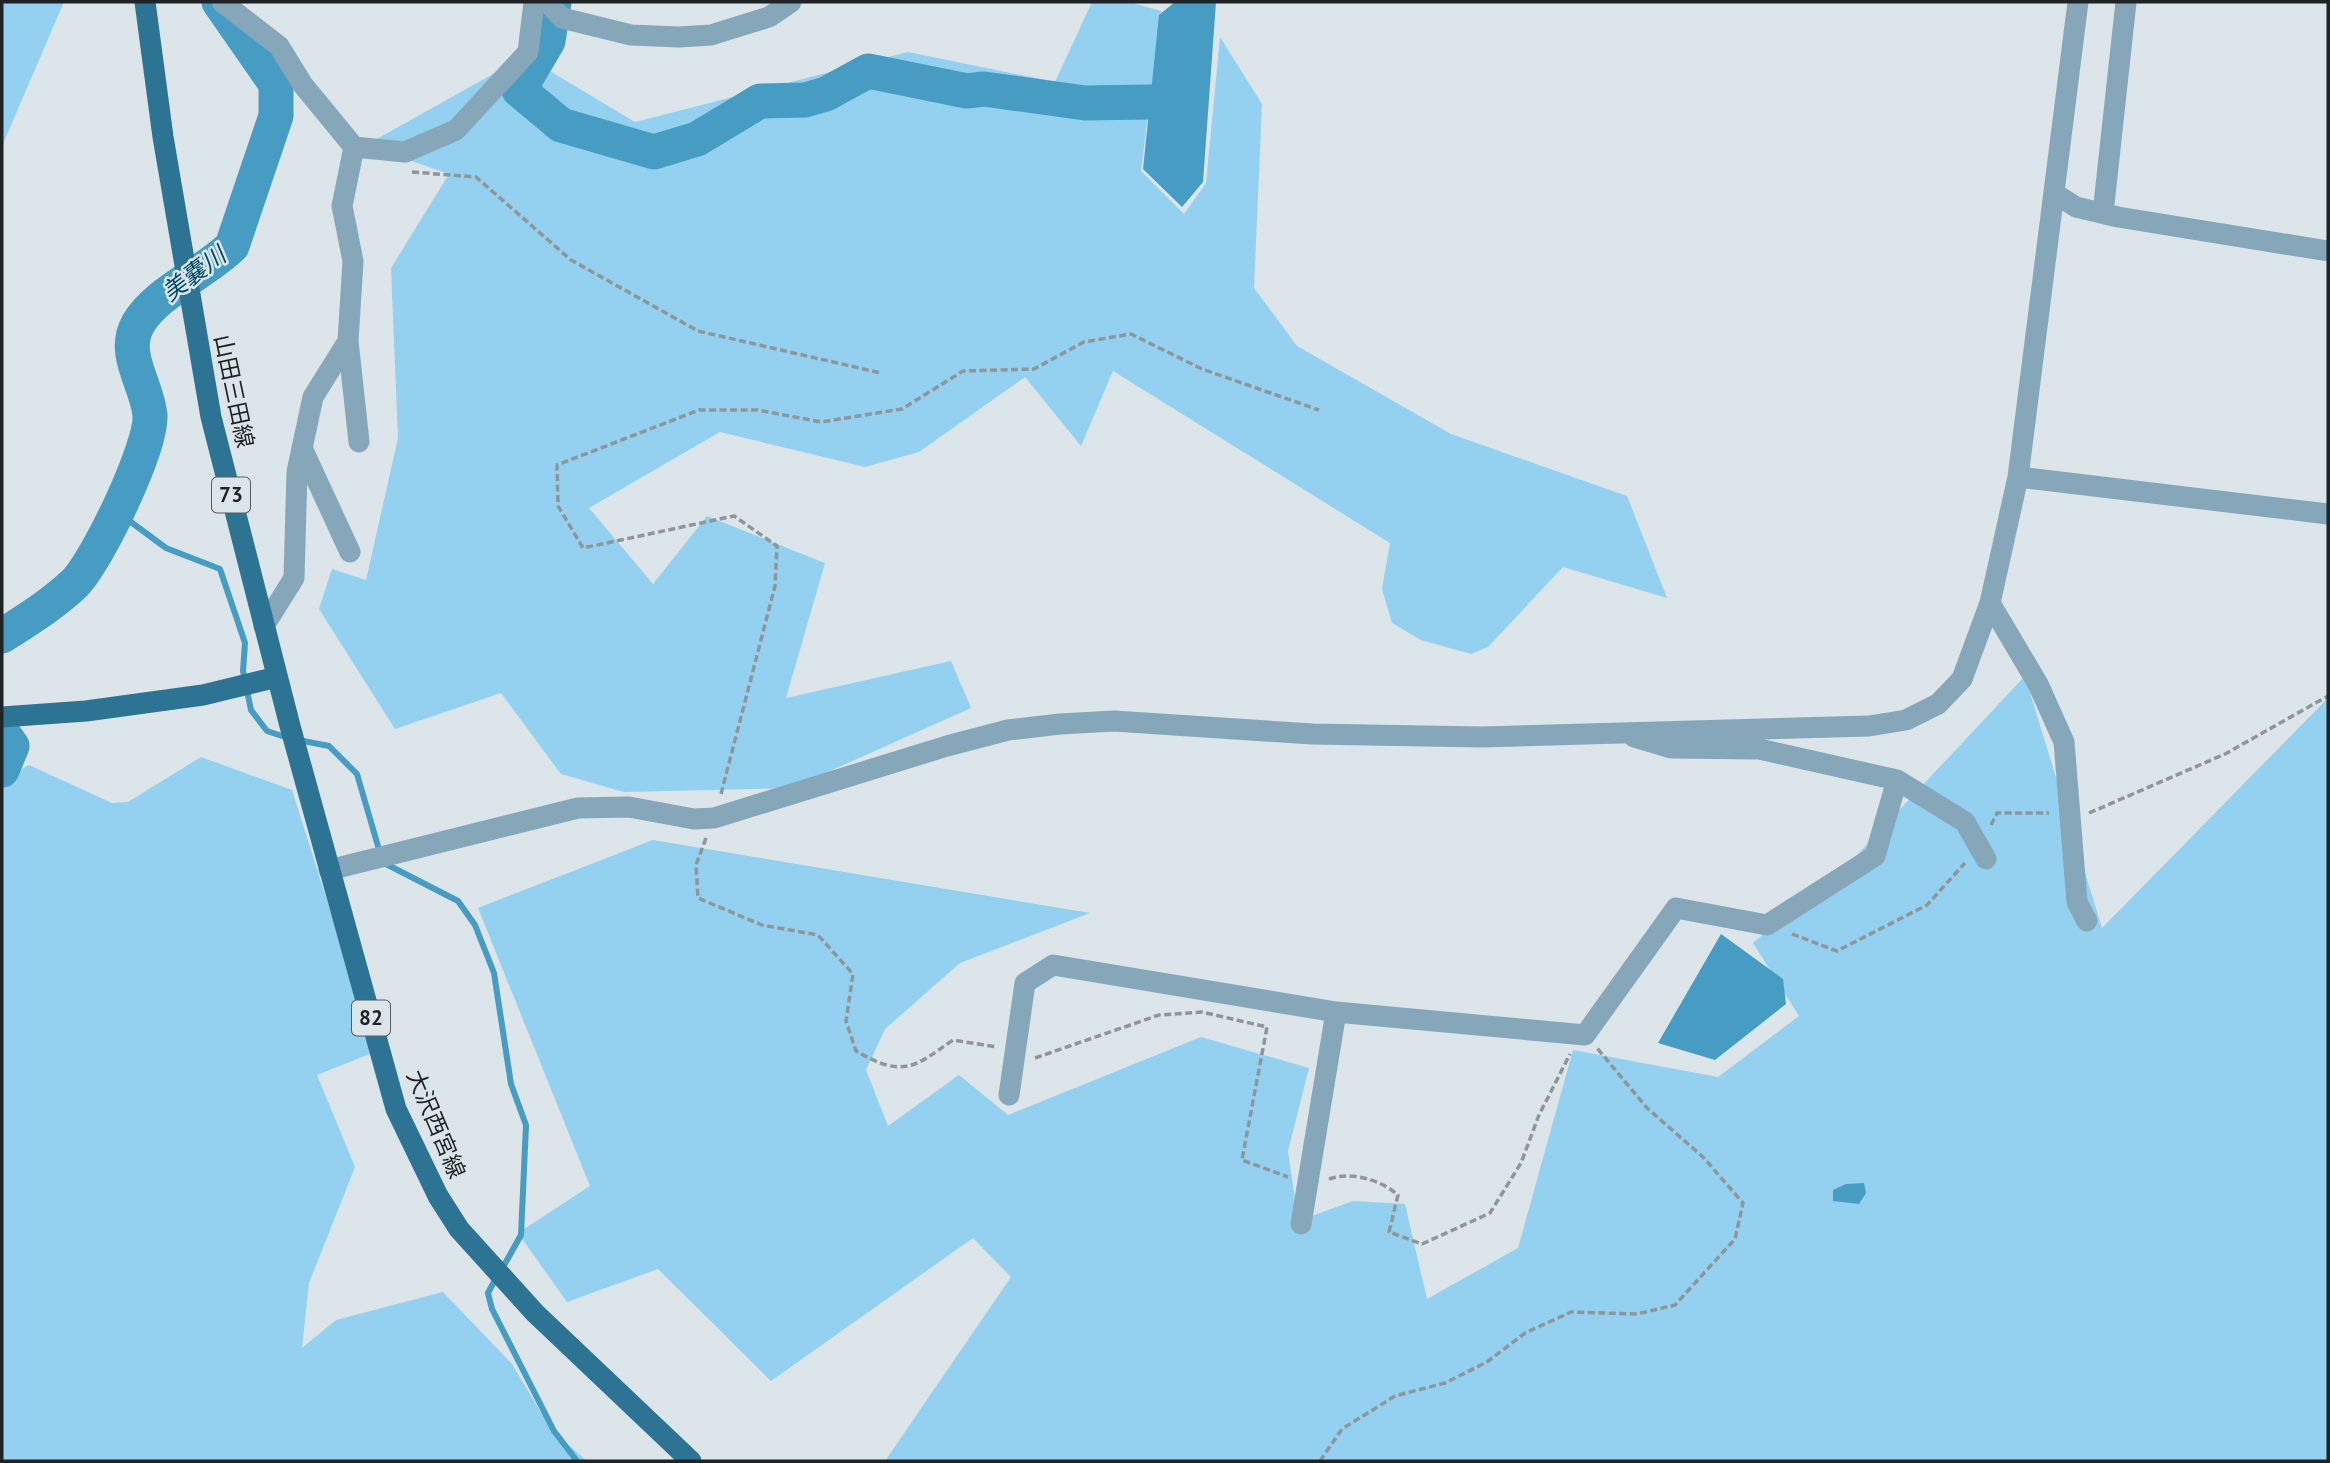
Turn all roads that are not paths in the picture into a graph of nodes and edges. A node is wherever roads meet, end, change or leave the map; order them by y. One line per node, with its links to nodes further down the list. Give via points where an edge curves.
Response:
1 (145, 2): 19 (main road, 山田三田線 / 73, via 211,417)
2 (222, 2): 8 (street, via 279,46 303,85)
3 (534, 2): 8 (street, via 528,52 456,130 405,152)
4 (547, 2): 5 (street, via 562,18 631,35 679,37 711,35 769,17)
5 (791, 2)
6 (2078, 2): 9 (street)
7 (2126, 2): 10 (street)
8 (354, 147): 12 (street, via 342,205 353,261)
9 (2054, 193): 10 (street, via 2076,206); 15 (street)
10 (2104, 213): 11 (street)
11 (2328, 251)
12 (348, 341): 13 (street); 14 (street, via 313,397)
13 (359, 442)
14 (302, 448): 17 (street); 19 (street, via 297,472 294,578)
15 (2018, 477): 16 (street); 18 (street)
16 (2328, 514)
17 (350, 552)
18 (1990, 603): 22 (street, via 1962,679 1938,704 1906,720 1869,726); 26 (street, via 2038,684 2064,742 2077,902)
19 (264, 626): 20 (main road, 山田三田線 / 73)
20 (277, 677): 21 (main road, via 86,711); 25 (main road, 大沢西宮線 / 82)
21 (2, 717)
22 (1619, 732): 23 (street, via 1671,748 1759,749); 25 (street, via 1456,737 1312,734 1114,721 1060,724 1008,730 947,746 714,818 694,819 629,807 578,808)
23 (1898, 780): 24 (street, via 1965,822); 27 (street, via 1875,856 1767,925 1676,908 1585,1035)
24 (1983, 854)
25 (330, 870): 30 (main road, 大沢西宮線 / 82, via 396,1109 438,1196 459,1229 506,1283)
26 (2087, 921)
27 (1336, 1012): 28 (street, via 1053,965 1025,983); 29 (street)
28 (1009, 1095)
29 (1301, 1224)
30 (691, 1461)

